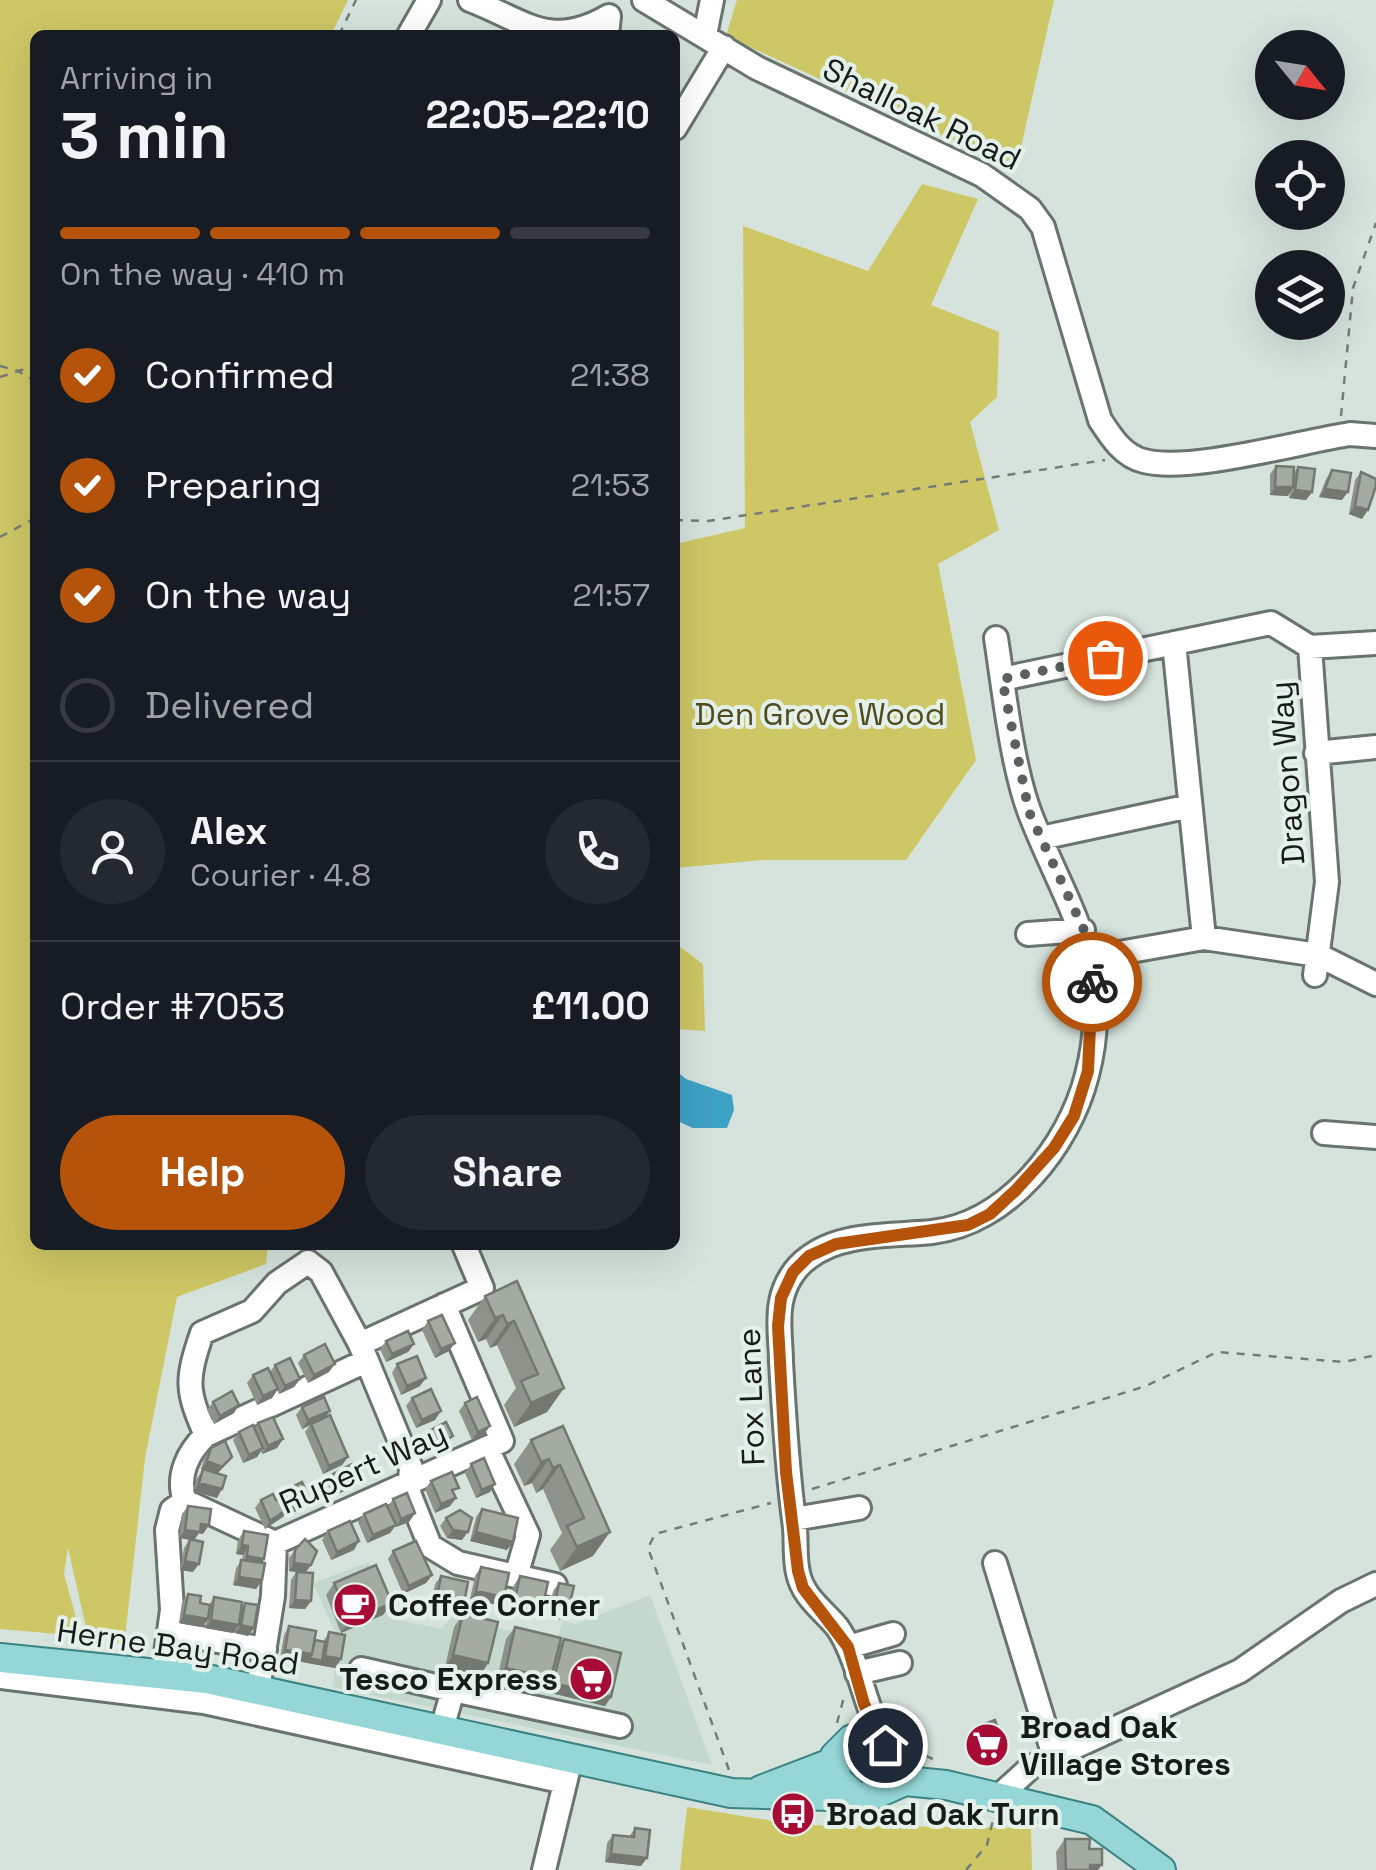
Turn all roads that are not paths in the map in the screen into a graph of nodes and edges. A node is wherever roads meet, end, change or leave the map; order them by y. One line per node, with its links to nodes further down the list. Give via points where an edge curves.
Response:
1 (430, 0): 7 (street)
2 (470, 0): 8 (street)
3 (628, 0): 6 (street)
4 (644, 0): 9 (street, Shalloak Road)
5 (712, 0): 9 (street)
6 (608, 25)
7 (412, 30)
8 (538, 30)
9 (714, 41): 10 (street); 11 (street, Shalloak Road, via 830,105 982,175 1030,209 1043,227 1100,420 1118,447 1142,461 1176,464 1350,434)
10 (680, 117)
11 (1376, 436)
12 (996, 638): 16 (street, Fox Lane)
13 (1174, 643): 15 (street, Dragon Way, via 1271,623); 16 (street, Dragon Way); 19 (street)
14 (1376, 643): 15 (street)
15 (1310, 647): 18 (street, Dragon Way)
16 (1002, 679): 20 (street, Fox Lane, via 1029,812)
17 (1376, 747): 18 (street)
18 (1316, 753): 25 (street, Dragon Way, via 1328,882)
19 (1190, 806): 20 (street); 23 (street)
20 (1041, 838): 21 (street, Fox Lane)
21 (1084, 930): 22 (street); 24 (street, Fox Lane)
22 (1028, 934)
23 (1204, 938): 24 (street); 25 (street)
24 (1092, 958): 37 (street, Fox Lane, via 1088,1071 1074,1116 1016,1190 971,1234 870,1245 832,1233 793,1272 778,1326)
25 (1317, 965): 26 (street)
26 (1376, 984)
27 (1324, 1134): 28 (street)
28 (1376, 1137)
29 (466, 1250): 31 (street, via 482,1288)
30 (308, 1254): 32 (street); 33 (street, via 252,1311 202,1332 189,1396)
31 (444, 1305): 32 (street); 34 (street)
32 (363, 1352): 33 (street); 35 (street, via 411,1468)
33 (206, 1435): 36 (street, via 184,1468)
34 (494, 1444): 35 (street, Rupert Way); 41 (street, via 528,1535)
35 (410, 1482): 39 (street, Rupert Way); 41 (street, via 436,1554)
36 (185, 1501): 39 (street); 51 (street, via 172,1510 167,1530 172,1610)
37 (792, 1508): 38 (street); 46 (street, Fox Lane, via 803,1588)
38 (859, 1508)
39 (275, 1543): 47 (street, Rupert Way)
40 (994, 1563): 60 (street)
41 (516, 1576): 43 (street)
42 (1376, 1584): 60 (street, via 1240,1670)
43 (555, 1585)
44 (177, 1634): 47 (street)
45 (892, 1634): 46 (street)
46 (848, 1647): 53 (street, Fox Lane)
47 (266, 1648): 54 (street, Rupert Way)
48 (0, 1658): 51 (main road, Herne Bay Road)
49 (900, 1662): 53 (street)
50 (361, 1670): 55 (street)
51 (163, 1675): 56 (main road, Herne Bay Road)
52 (0, 1677): 56 (street)
53 (858, 1681): 59 (street, Fox Lane); 61 (street)
54 (258, 1689): 56 (main road, Herne Bay Road); 58 (main road, Herne Bay Road)
55 (453, 1690): 57 (street); 58 (street)
56 (206, 1691): 62 (street)
57 (620, 1726)
58 (442, 1732): 62 (main road, Herne Bay Road)
59 (894, 1747): 61 (main road, via 860,1737 845,1743); 63 (main road, Herne Bay Road); 65 (main road, via 892,1777)
60 (1054, 1756): 66 (street)
61 (835, 1759): 64 (main road); 65 (main road, via 836,1779)
62 (568, 1772): 64 (main road, Herne Bay Road); 67 (street)
63 (944, 1774): 65 (main road, Herne Bay Road); 66 (main road, Herne Bay Road)
64 (737, 1782): 65 (main road, Herne Bay Road)
65 (863, 1796)
66 (997, 1798): 68 (main road, Herne Bay Road, via 1092,1820)
67 (544, 1870)
68 (1160, 1870)

